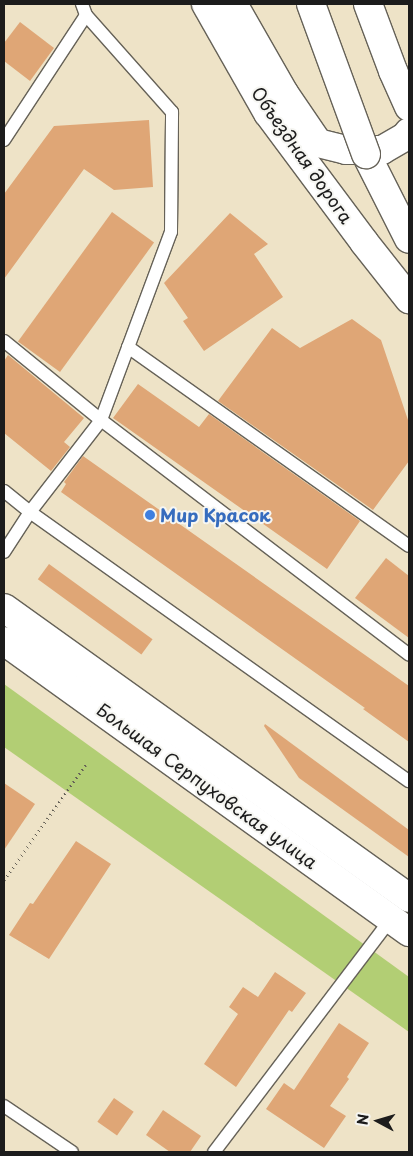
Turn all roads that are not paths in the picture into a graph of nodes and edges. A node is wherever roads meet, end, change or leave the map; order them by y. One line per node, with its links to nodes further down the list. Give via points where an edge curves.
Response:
1 (206, 4): 10 (main road, Объездная дорога, via 268,113)
2 (233, 4): 7 (main road, via 284,93 318,143 346,150 382,150)
3 (311, 4): 9 (main road, bridge, via 366,154)
4 (368, 4): 6 (main road)
5 (84, 9): 8 (lane); 12 (lane, via 172,112 171,232)
6 (409, 108)
7 (409, 132)
8 (4, 140)
9 (409, 238)
10 (409, 299)
11 (4, 341): 13 (lane)
12 (128, 347): 13 (lane); 16 (lane)
13 (101, 420): 15 (lane); 20 (lane)
14 (4, 491): 15 (lane)
15 (30, 512): 17 (lane); 21 (lane)
16 (409, 546)
17 (4, 552)
18 (4, 608): 22 (main road, Большая Серпуховская улица)
19 (4, 641): 23 (main road, Большая Серпуховская улица)
20 (409, 655)
21 (409, 781)
22 (409, 898)
23 (400, 925): 26 (lane)
24 (4, 1106): 25 (lane)
25 (72, 1152)
26 (214, 1152)

